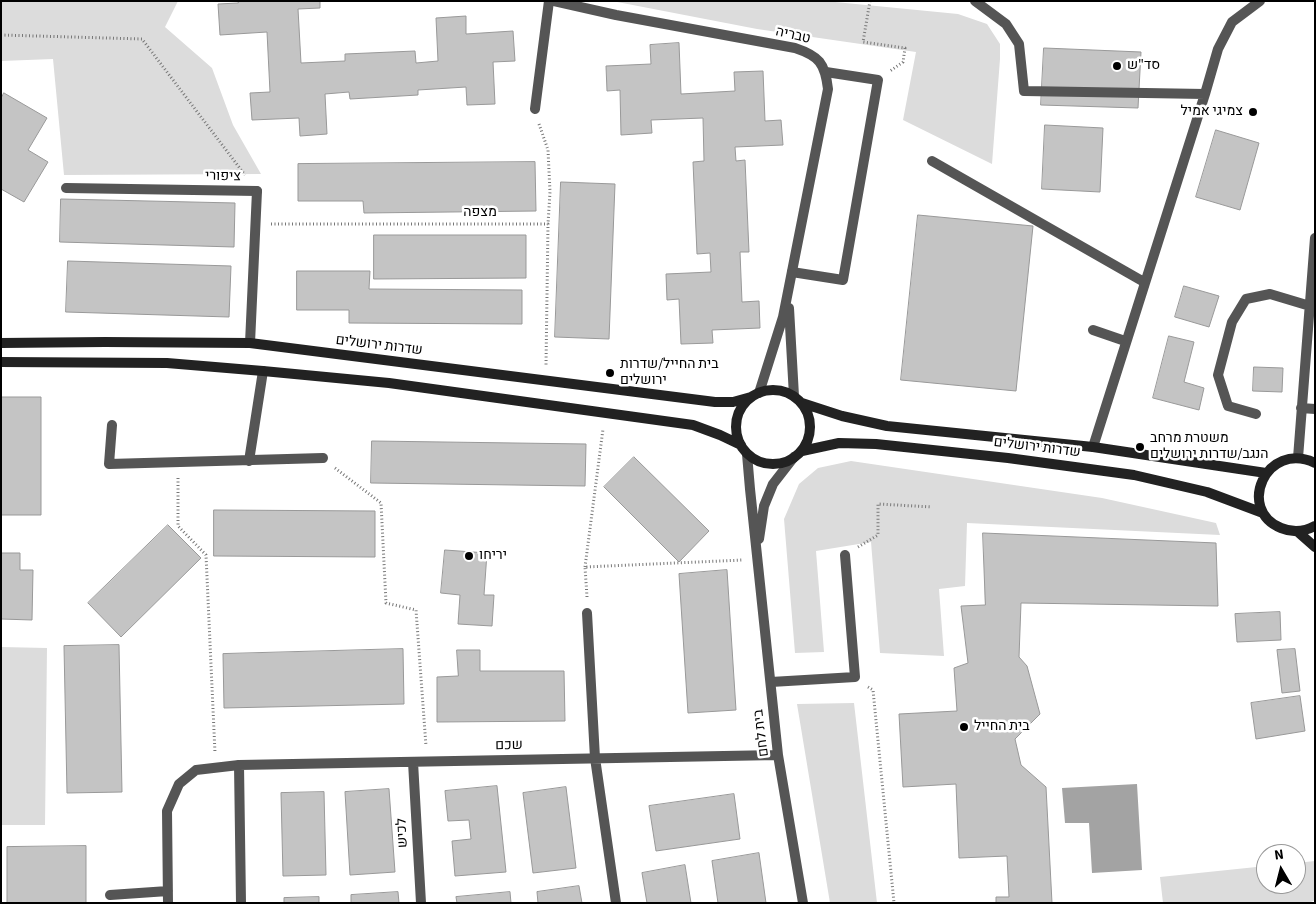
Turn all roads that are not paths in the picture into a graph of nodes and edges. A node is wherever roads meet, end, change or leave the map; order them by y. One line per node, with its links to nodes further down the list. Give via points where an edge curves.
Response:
1 (548, 1): 7 (street)
2 (554, 1): 5 (street, טבריה, via 795,48 813,54)
3 (975, 1): 6 (street, via 1006,24 1019,44 1024,91)
4 (1260, 1): 6 (street, via 1232,22 1218,49)
5 (826, 72): 11 (street, via 828,89); 11 (street, via 878,80 843,280)
6 (1205, 94): 12 (street)
7 (535, 109)
8 (932, 162): 12 (street)
9 (66, 188): 18 (street, ציפורי, via 256,191)
10 (1315, 238): 14 (street)
11 (792, 272): 13 (street)
12 (1144, 282): 16 (street)
13 (788, 292): 21 (street, via 781,325); 22 (street)
14 (1310, 306): 23 (street); 25 (street, via 1270,294 1246,299 1232,322 1218,374 1228,406)
15 (1093, 330): 16 (street)
16 (1125, 341): 27 (street)
17 (1, 343): 18 (street, שדרות ירושלים)
18 (250, 343): 21 (street, שדרות ירושלים, via 715,402 733,402)
19 (1, 362): 20 (street, via 167,363)
20 (263, 370): 28 (street, via 390,383 692,425 720,435); 32 (street)
21 (755, 395): 22 (street, via 776,390); 28 (street, via 738,414 737,435)
22 (798, 400): 27 (street, שדרות ירושלים, via 842,416 887,426); 29 (street, via 807,412 810,432)
23 (1301, 408): 24 (street); 31 (street)
24 (1315, 409)
25 (1256, 414)
26 (112, 425): 32 (street, via 109,464)
27 (1093, 447): 34 (street, שדרות ירושלים)
28 (744, 450): 29 (street, via 755,460 765,463 785,462); 40 (street, בית לחם)
29 (798, 454): 35 (street, שדרות ירושלים, via 839,443 1008,458 1134,475 1207,492); 40 (street, בית לחם, via 773,484 764,506)
30 (322, 458): 32 (street)
31 (1298, 458): 33 (street); 34 (street, via 1280,462)
32 (248, 460)
33 (1315, 463)
34 (1266, 473): 35 (street, via 1259,493)
35 (1263, 513): 37 (street, שדרות ירושלים, via 1278,527)
36 (1315, 526): 37 (street)
37 (1298, 532): 38 (street)
38 (1315, 547)
39 (845, 555): 42 (street, via 855,677)
40 (757, 560): 42 (street, בית לחם)
41 (587, 613): 44 (street)
42 (770, 682): 43 (street, בית לחם)
43 (778, 755): 44 (street, שכם); 53 (street, בית לחם)
44 (595, 758): 45 (street, שכם); 52 (street)
45 (413, 762): 46 (street, שכם); 51 (street, לכיש)
46 (239, 765): 47 (street, שכם, via 196,770 179,784 166,811); 50 (street)
47 (168, 891): 48 (street); 49 (street, שכם)
48 (110, 895)
49 (168, 903)
50 (241, 903)
51 (421, 903)
52 (616, 903)
53 (803, 903)

